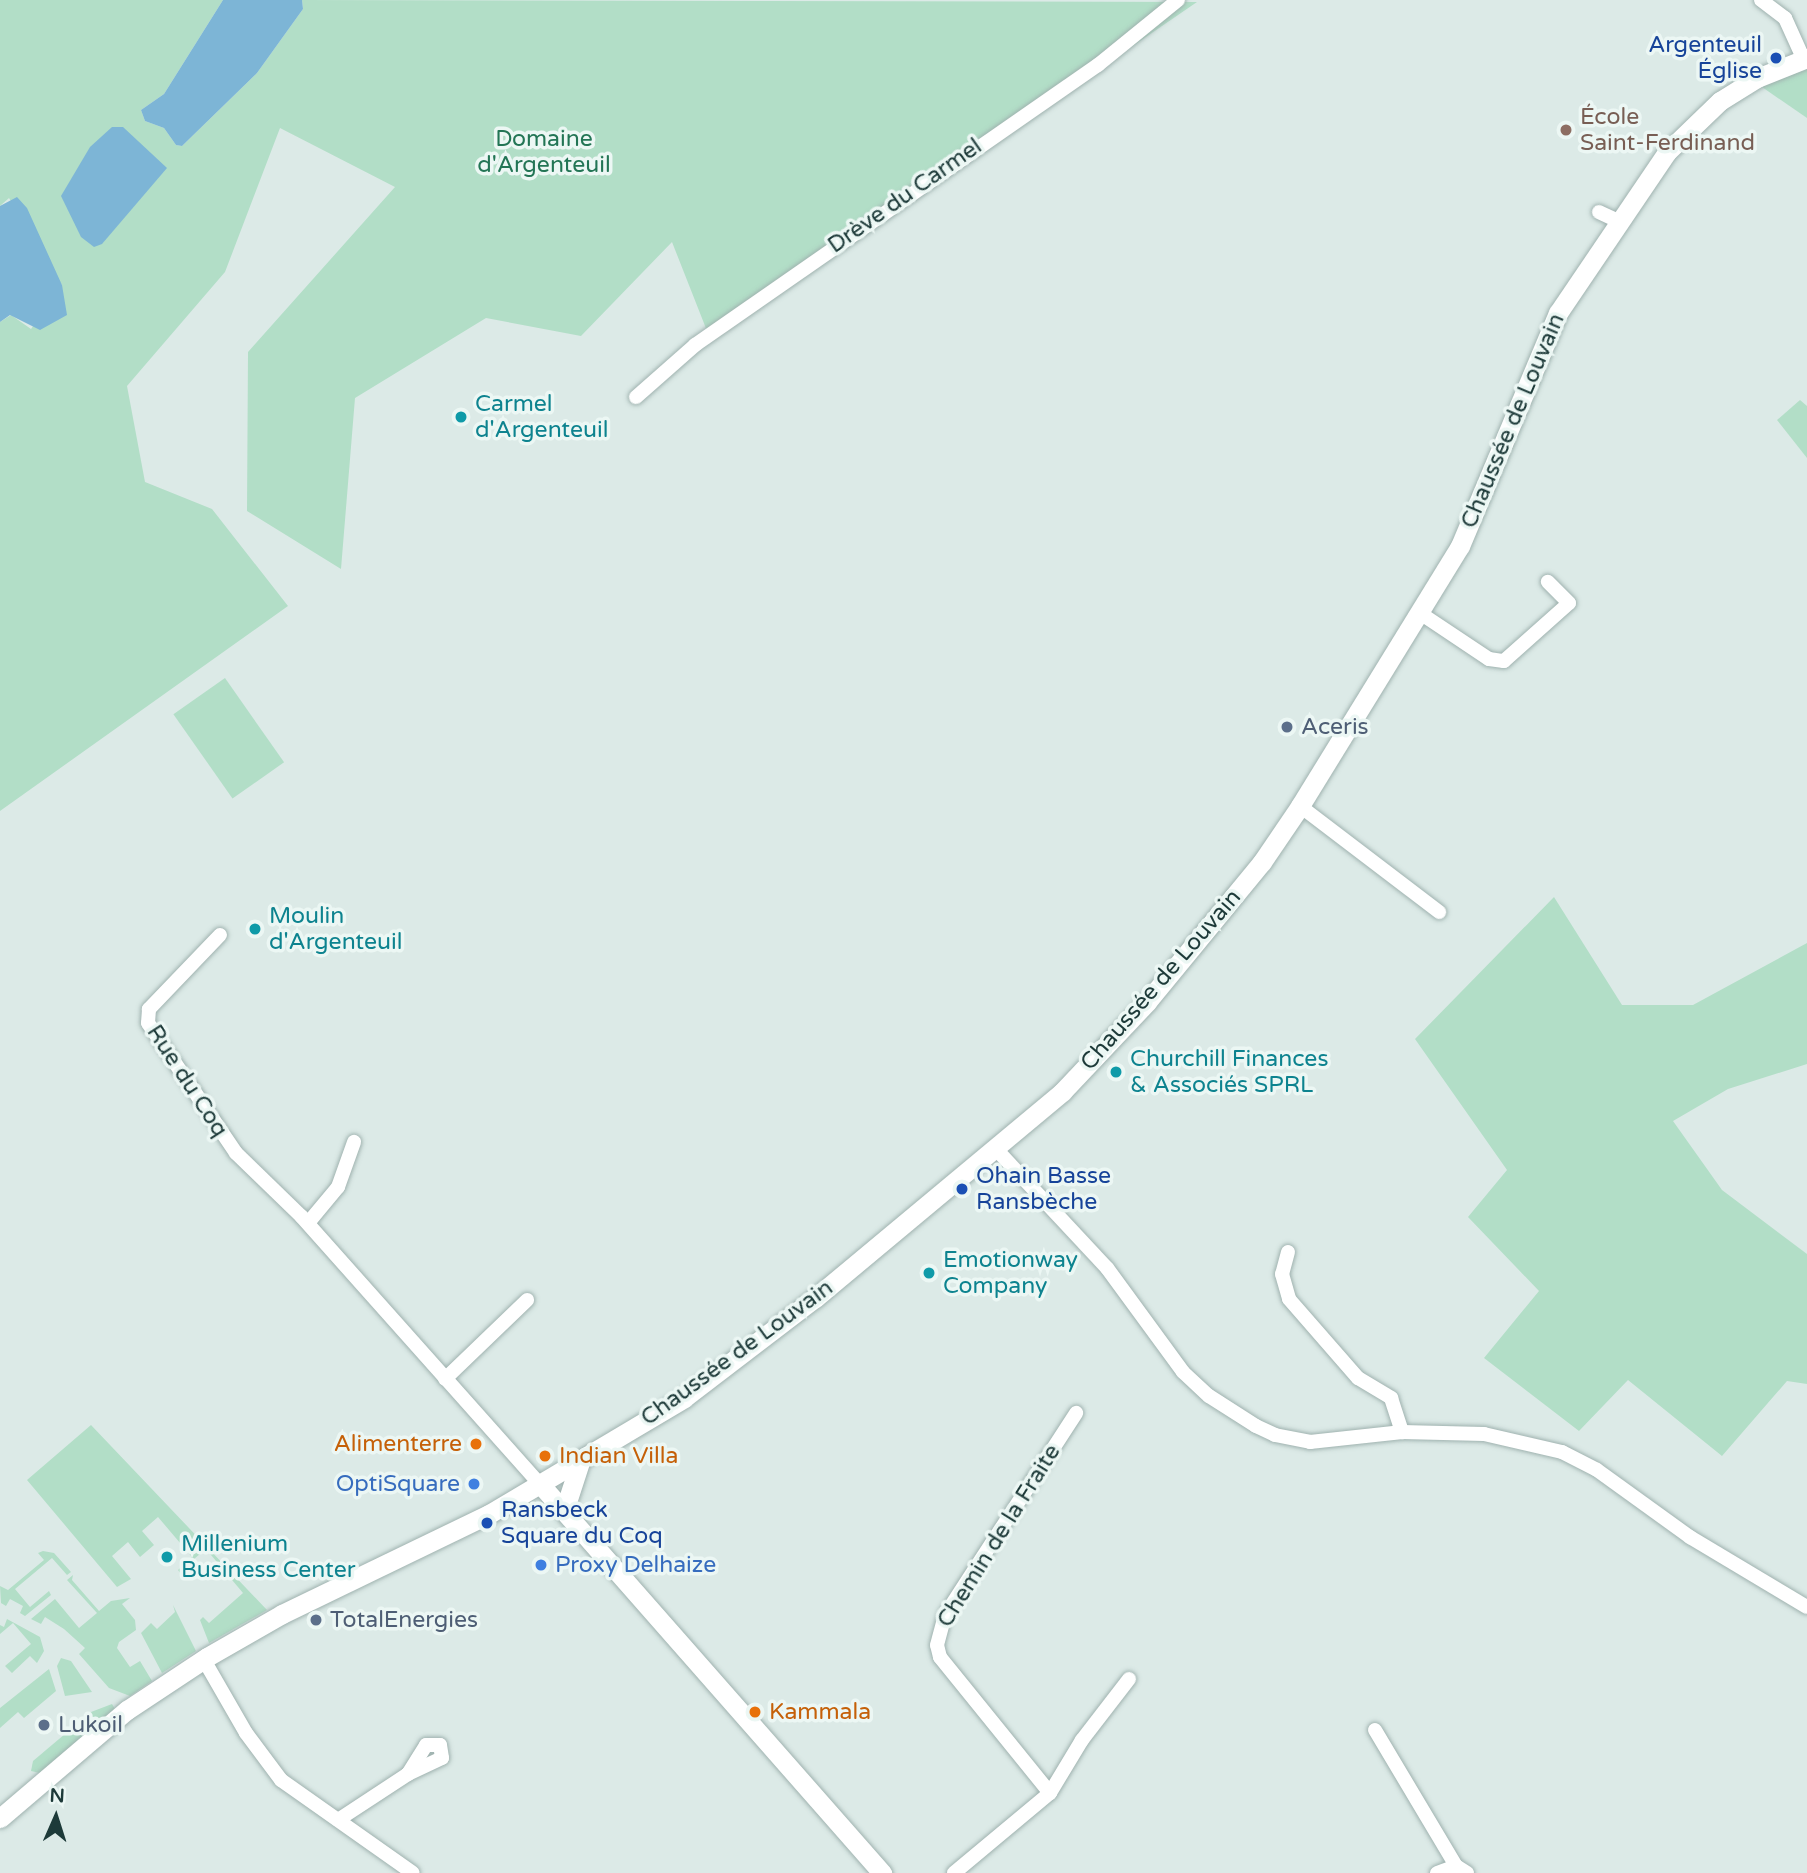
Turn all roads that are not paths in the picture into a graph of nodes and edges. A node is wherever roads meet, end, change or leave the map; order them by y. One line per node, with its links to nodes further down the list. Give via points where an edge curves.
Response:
1 (1178, 0): 6 (street, Drève du Carmel, via 1098,65 695,345)
2 (1761, 0): 3 (street, via 1785,18)
3 (1805, 59): 5 (main road, Chaussée de Louvain, via 1757,78 1704,114 1667,152)
4 (1599, 212): 5 (street)
5 (1618, 221): 8 (main road, Chaussée de Louvain, via 1558,313 1479,506)
6 (636, 397)
7 (1548, 582): 8 (street, via 1569,603 1504,661 1489,659)
8 (1420, 613): 9 (main road, Chaussée de Louvain)
9 (1300, 806): 10 (street); 13 (main road, Chaussée de Louvain, via 1262,862 1147,1003 1062,1092)
10 (1439, 912)
11 (220, 935): 14 (street, Rue du Coq, via 149,1009 146,1018 236,1153)
12 (354, 1142): 14 (street, via 338,1187)
13 (995, 1148): 19 (street, via 1107,1268 1162,1347 1209,1396 1256,1426 1291,1440); 20 (main road, Chaussée de Louvain, via 815,1298 695,1390)
14 (308, 1223): 17 (street, Rue du Coq)
15 (1288, 1252): 19 (street, via 1282,1274 1289,1299 1358,1378 1391,1398)
16 (527, 1300): 17 (street)
17 (445, 1379): 21 (street, Rue du Coq)
18 (1076, 1413): 29 (street, Chemin de la Fraite, via 945,1615 937,1645 940,1657)
19 (1402, 1432): 24 (street, via 1501,1436 1562,1452 1597,1470 1690,1537)
20 (580, 1462): 21 (main road, Chaussée de Louvain); 22 (main road)
21 (541, 1486): 22 (main road); 23 (main road, Chaussée de Louvain)
22 (563, 1503): 23 (main road, via 523,1505); 36 (main road, via 576,1525)
23 (489, 1514): 25 (main road, Chaussée de Louvain, via 282,1615)
24 (1807, 1607)
25 (204, 1660): 30 (main road, Chaussée de Louvain, via 127,1710); 31 (street, via 268,1765 281,1780)
26 (1129, 1679): 29 (street, via 1082,1740)
27 (1375, 1730): 33 (street)
28 (408, 1774): 31 (street)
29 (1050, 1793): 37 (street)
30 (0, 1818)
31 (338, 1820): 32 (street)
32 (388, 1857): 34 (street); 35 (street)
33 (1461, 1869): 38 (street)
34 (391, 1873)
35 (413, 1873)
36 (882, 1873)
37 (954, 1873)
38 (1437, 1873)

